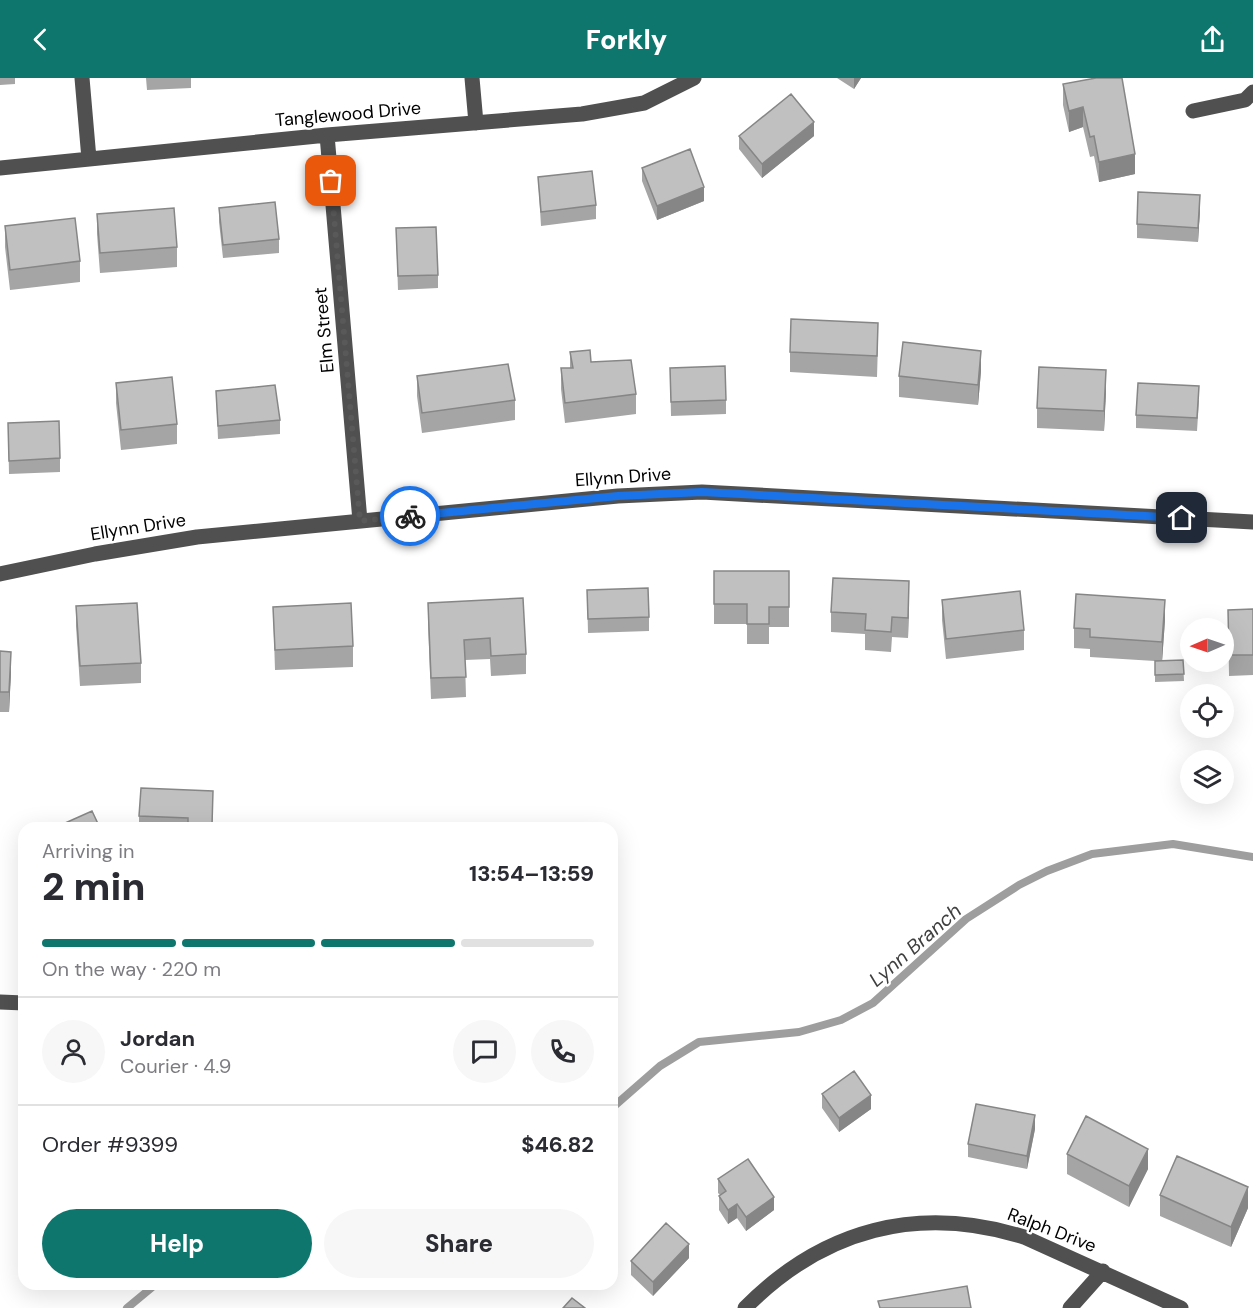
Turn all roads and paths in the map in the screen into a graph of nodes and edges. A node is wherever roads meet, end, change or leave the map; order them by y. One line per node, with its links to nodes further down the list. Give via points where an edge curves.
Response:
1 (82, 78): 8 (street)
2 (472, 78): 6 (street)
3 (694, 78): 6 (street, Tanglewood Drive, via 644,103 582,114)
4 (1253, 92): 5 (street, via 1245,100)
5 (1193, 111)
6 (476, 123): 7 (street, Tanglewood Drive)
7 (327, 135): 8 (street, Tanglewood Drive); 10 (street, Elm Street)
8 (89, 159): 9 (street, Tanglewood Drive)
9 (0, 168)
10 (360, 521): 11 (street, Ellynn Drive, via 618,496 702,492); 12 (street, Ellynn Drive, via 158,543)
11 (1253, 522)
12 (0, 574)
13 (0, 1002): 14 (street)
14 (18, 1003)
15 (1104, 1271): 16 (street, Ralph Drive, via 999,1230 947,1222 897,1225 832,1244 799,1262); 17 (street); 18 (street, Ralph Drive)
16 (745, 1308)
17 (1070, 1308)
18 (1180, 1308)

